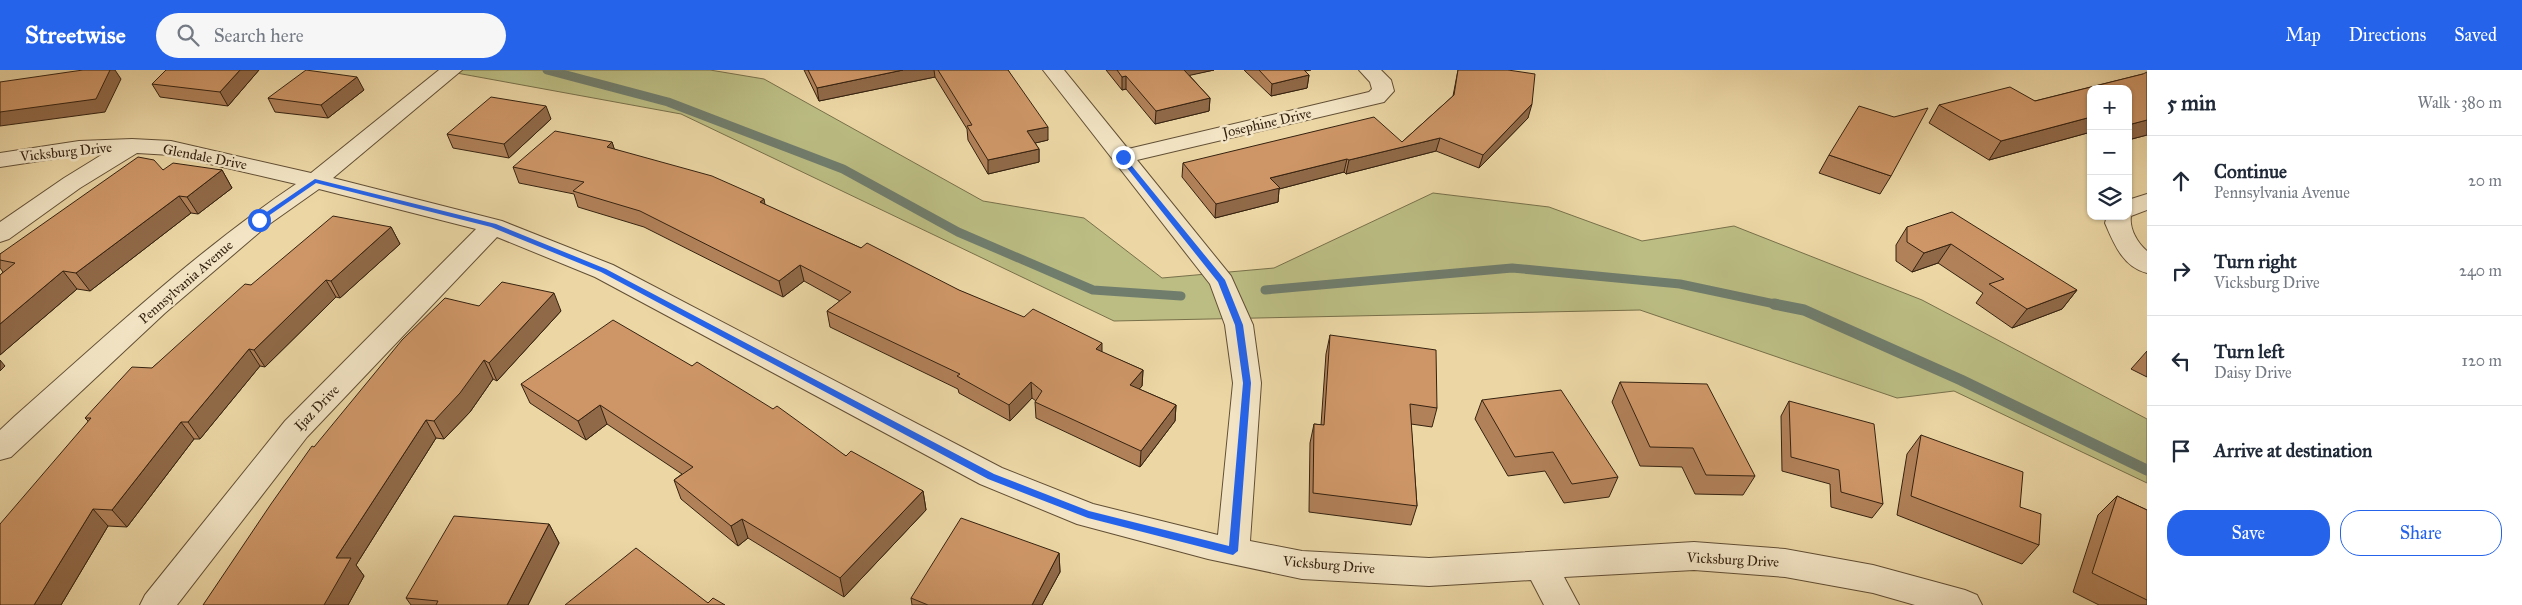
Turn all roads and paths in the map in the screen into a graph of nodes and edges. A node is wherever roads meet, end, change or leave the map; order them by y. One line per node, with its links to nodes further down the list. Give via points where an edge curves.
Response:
1 (452, 70): 7 (street, Pennsylvania Avenue)
2 (1053, 70): 5 (street)
3 (1369, 70): 5 (street, Josephine Drive, via 1380,80 1383,92 1376,97)
4 (133, 146): 6 (street, Vicksburg Drive, via 79,148); 7 (street, Glendale Drive, via 171,148); 12 (street, via 72,183)
5 (1123, 157): 15 (street, via 1222,282 1239,325 1247,383)
6 (0, 160)
7 (315, 181): 11 (street, Vicksburg Drive); 14 (street, Pennsylvania Avenue, via 259,220 156,306)
8 (2147, 201): 9 (street)
9 (2132, 207)
10 (2118, 220): 13 (street, via 2129,249)
11 (493, 226): 15 (street, Vicksburg Drive, via 604,271 991,476 1088,515); 17 (street, Ijaz Drive, via 296,429)
12 (0, 234)
13 (2147, 265)
14 (0, 449)
15 (1233, 551): 16 (street, Vicksburg Drive, via 1302,565 1430,572)
16 (1540, 566): 18 (street); 19 (street, Vicksburg Drive, via 1694,556 1785,563 1873,579)
17 (157, 605)
18 (1562, 605)
19 (1965, 605)

